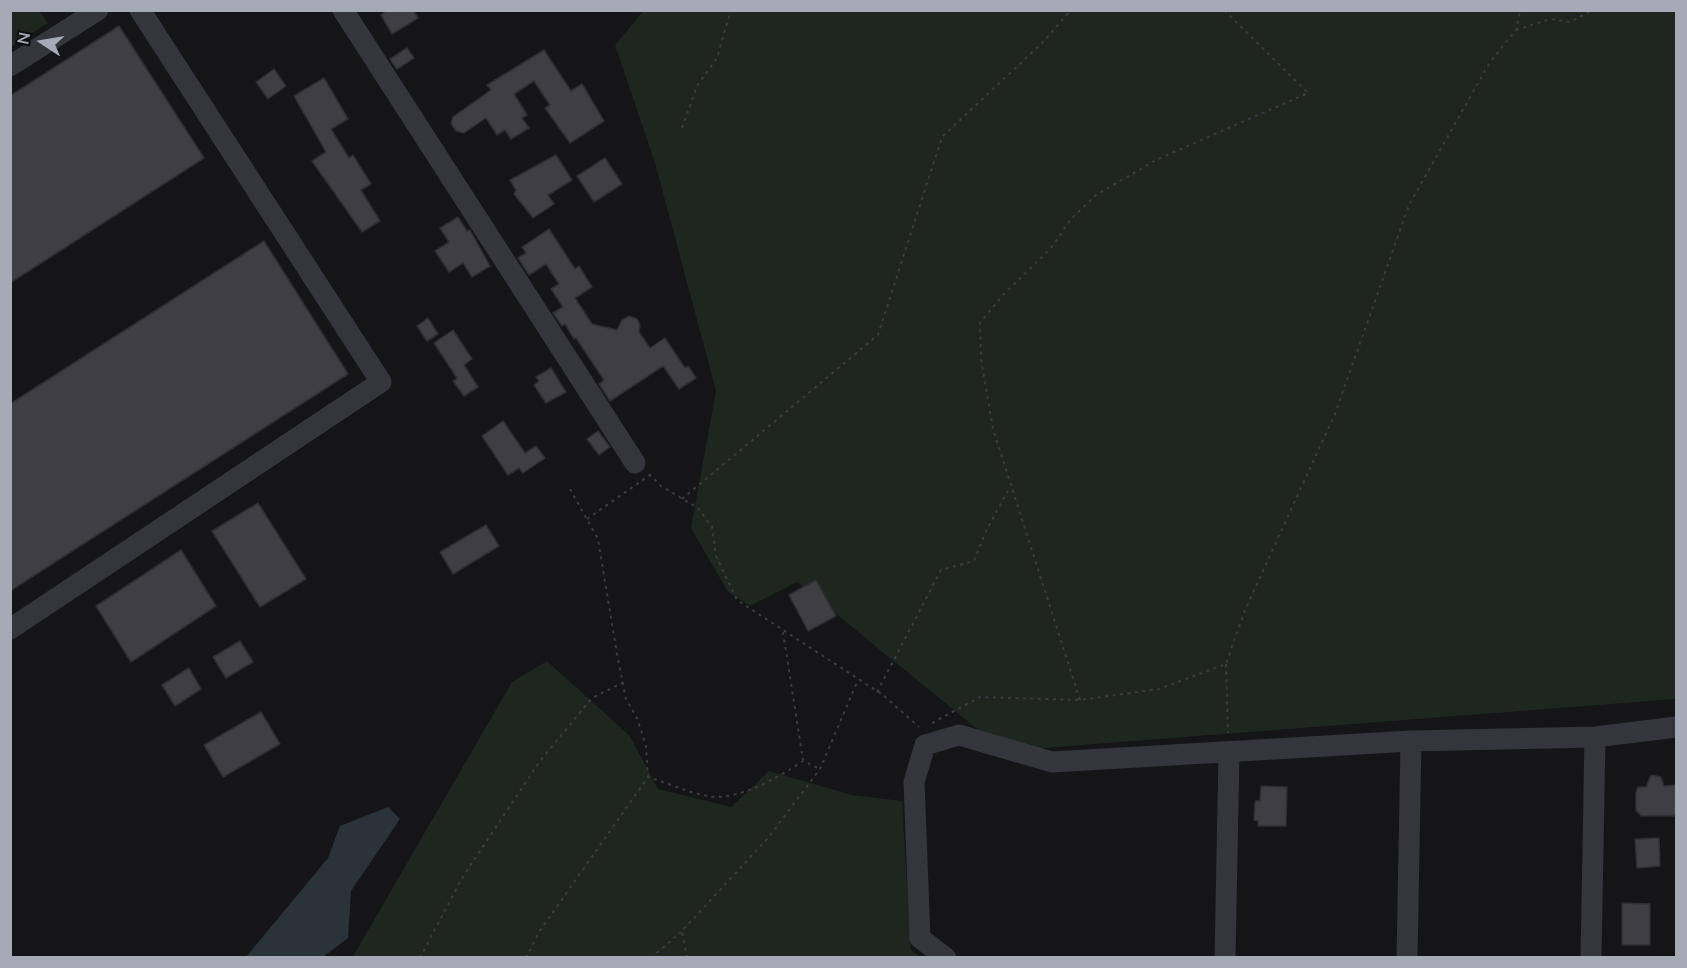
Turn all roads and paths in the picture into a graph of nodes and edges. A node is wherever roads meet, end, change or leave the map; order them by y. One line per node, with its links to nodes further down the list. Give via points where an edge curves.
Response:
1 (98, 10): 10 (street)
2 (140, 10): 17 (street, via 381,382)
3 (343, 10): 12 (street)
4 (731, 10): 11 (path, via 717,58 697,87)
5 (1071, 10): 15 (path, via 1042,43 942,136 878,335)
6 (1224, 10): 13 (path, via 1308,93 1156,160 1095,195 980,323 981,359 993,429)
7 (1520, 10): 9 (path)
8 (1593, 10): 9 (path, via 1570,22 1550,19)
9 (1516, 30): 19 (path, via 1490,62 1409,205 1335,414 1245,610)
10 (10, 66)
11 (682, 128)
12 (643, 469): 15 (path); 16 (path)
13 (1011, 486): 22 (path, via 974,561 941,570); 23 (path)
14 (570, 489): 16 (path)
15 (682, 499): 18 (path, via 698,508 712,527 716,556 737,600)
16 (587, 519): 21 (path, via 598,539)
17 (10, 629)
18 (783, 632): 20 (path); 30 (path)
19 (1226, 664): 23 (path, via 1159,689); 29 (path)
20 (858, 680): 22 (path); 31 (path)
21 (624, 682): 32 (path, via 626,699 646,746); 34 (path, via 592,698 540,761 462,878)
22 (877, 692): 26 (path)
23 (1080, 700): 24 (path, via 980,697)
24 (930, 724)
25 (1677, 727): 27 (street)
26 (922, 729)
27 (1595, 737): 28 (street); 41 (street)
28 (1411, 741): 29 (street); 40 (street)
29 (1228, 752): 38 (street, via 1052,762 959,735 925,745 914,782 920,938); 39 (street)
30 (803, 761): 31 (path); 32 (path, via 779,778 739,793 709,796)
31 (820, 769): 33 (path, via 768,838)
32 (648, 777): 35 (path, via 539,932)
33 (682, 931): 36 (path); 37 (path)
34 (420, 957)
35 (526, 957)
36 (651, 957)
37 (687, 957)
38 (946, 957)
39 (1225, 957)
40 (1407, 957)
41 (1591, 957)

